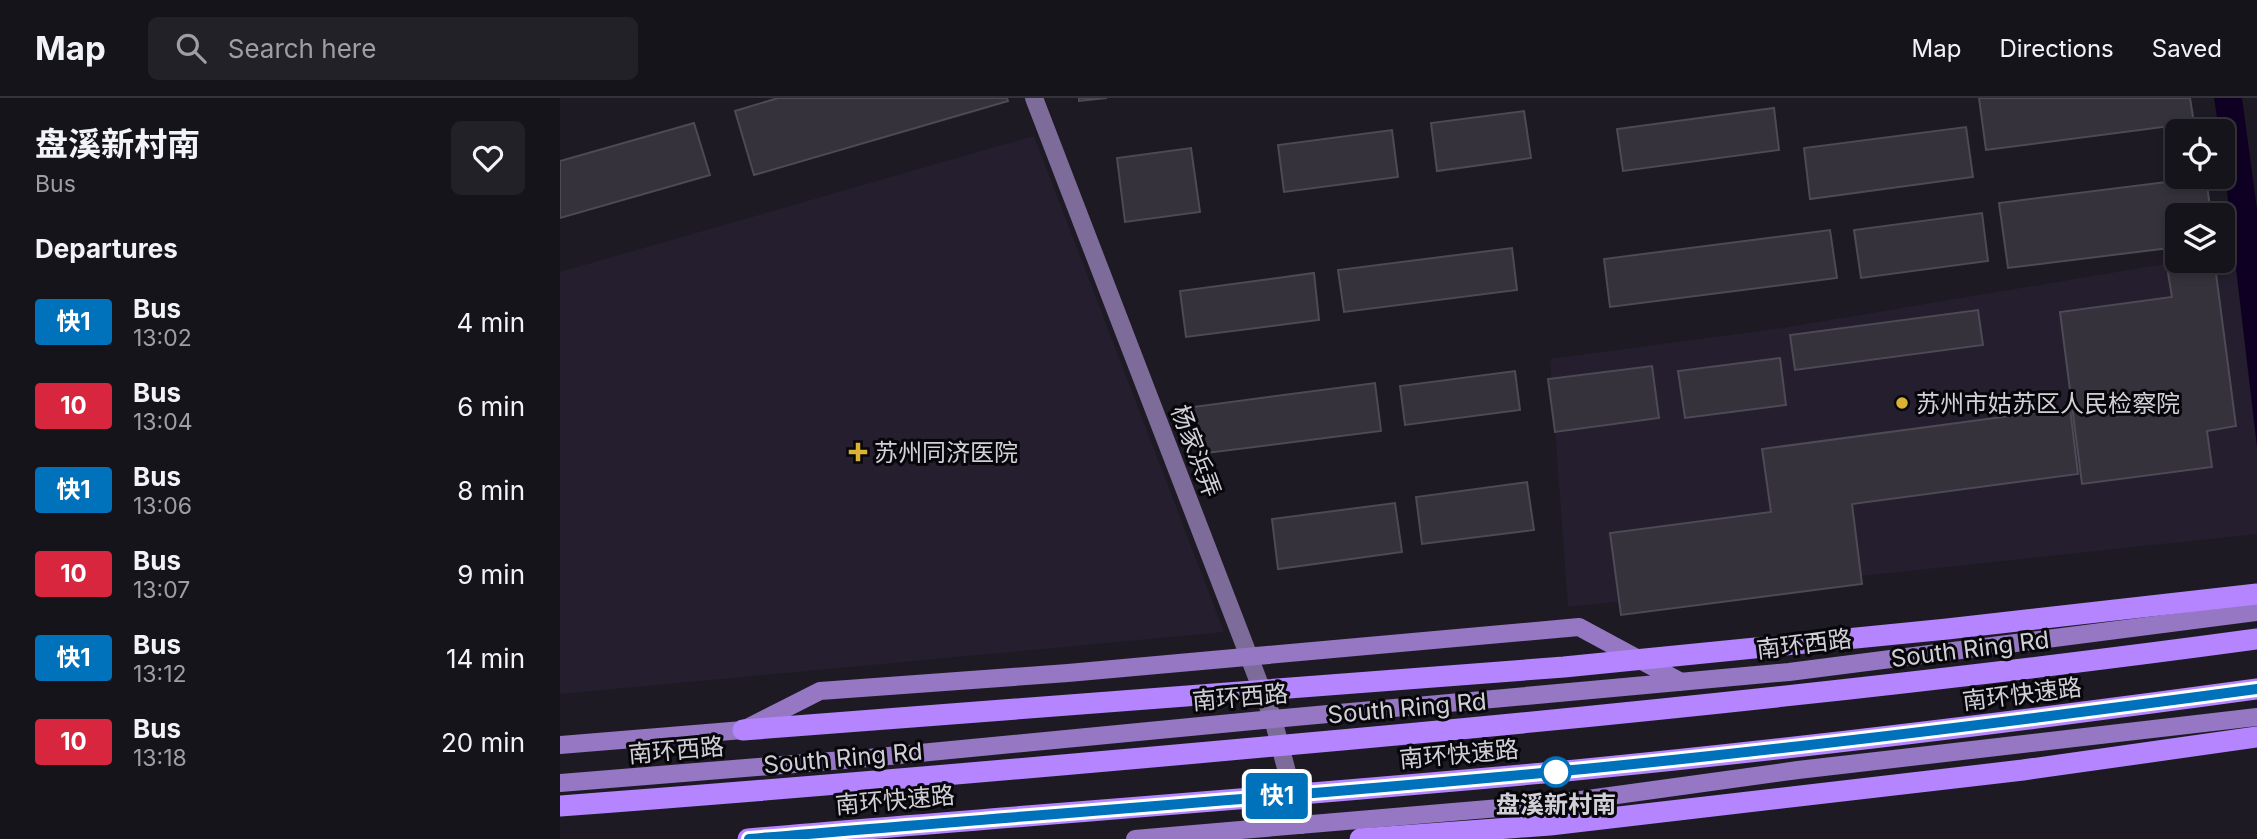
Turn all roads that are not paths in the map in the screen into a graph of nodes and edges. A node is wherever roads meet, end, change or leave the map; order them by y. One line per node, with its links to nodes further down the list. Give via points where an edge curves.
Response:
1 (1034, 98): 5 (street, 杨家浜弄)
2 (2257, 594): 10 (highway, via 1564,667)
3 (2257, 612): 6 (main road, 南环西路, via 1789,672)
4 (2257, 639): 14 (highway, South Ring Rd, via 1574,719)
5 (1249, 657): 6 (main road, via 1579,627); 9 (street, 杨家浜弄); 10 (main road, via 820,691)
6 (1681, 681): 9 (main road, 南环西路)
7 (2257, 690): 16 (highway, 南环快速路, via 1605,767)
8 (2257, 717): 15 (main road, via 1798,769 1559,803)
9 (1273, 719): 13 (main road, 南环西路); 15 (street, 杨家浜弄)
10 (743, 730): 12 (main road)
11 (2257, 737): 18 (highway, via 1564,823)
12 (560, 745)
13 (560, 783)
14 (560, 806)
15 (1301, 825): 17 (main road)
16 (748, 839)
17 (1135, 839)
18 (1360, 839)

